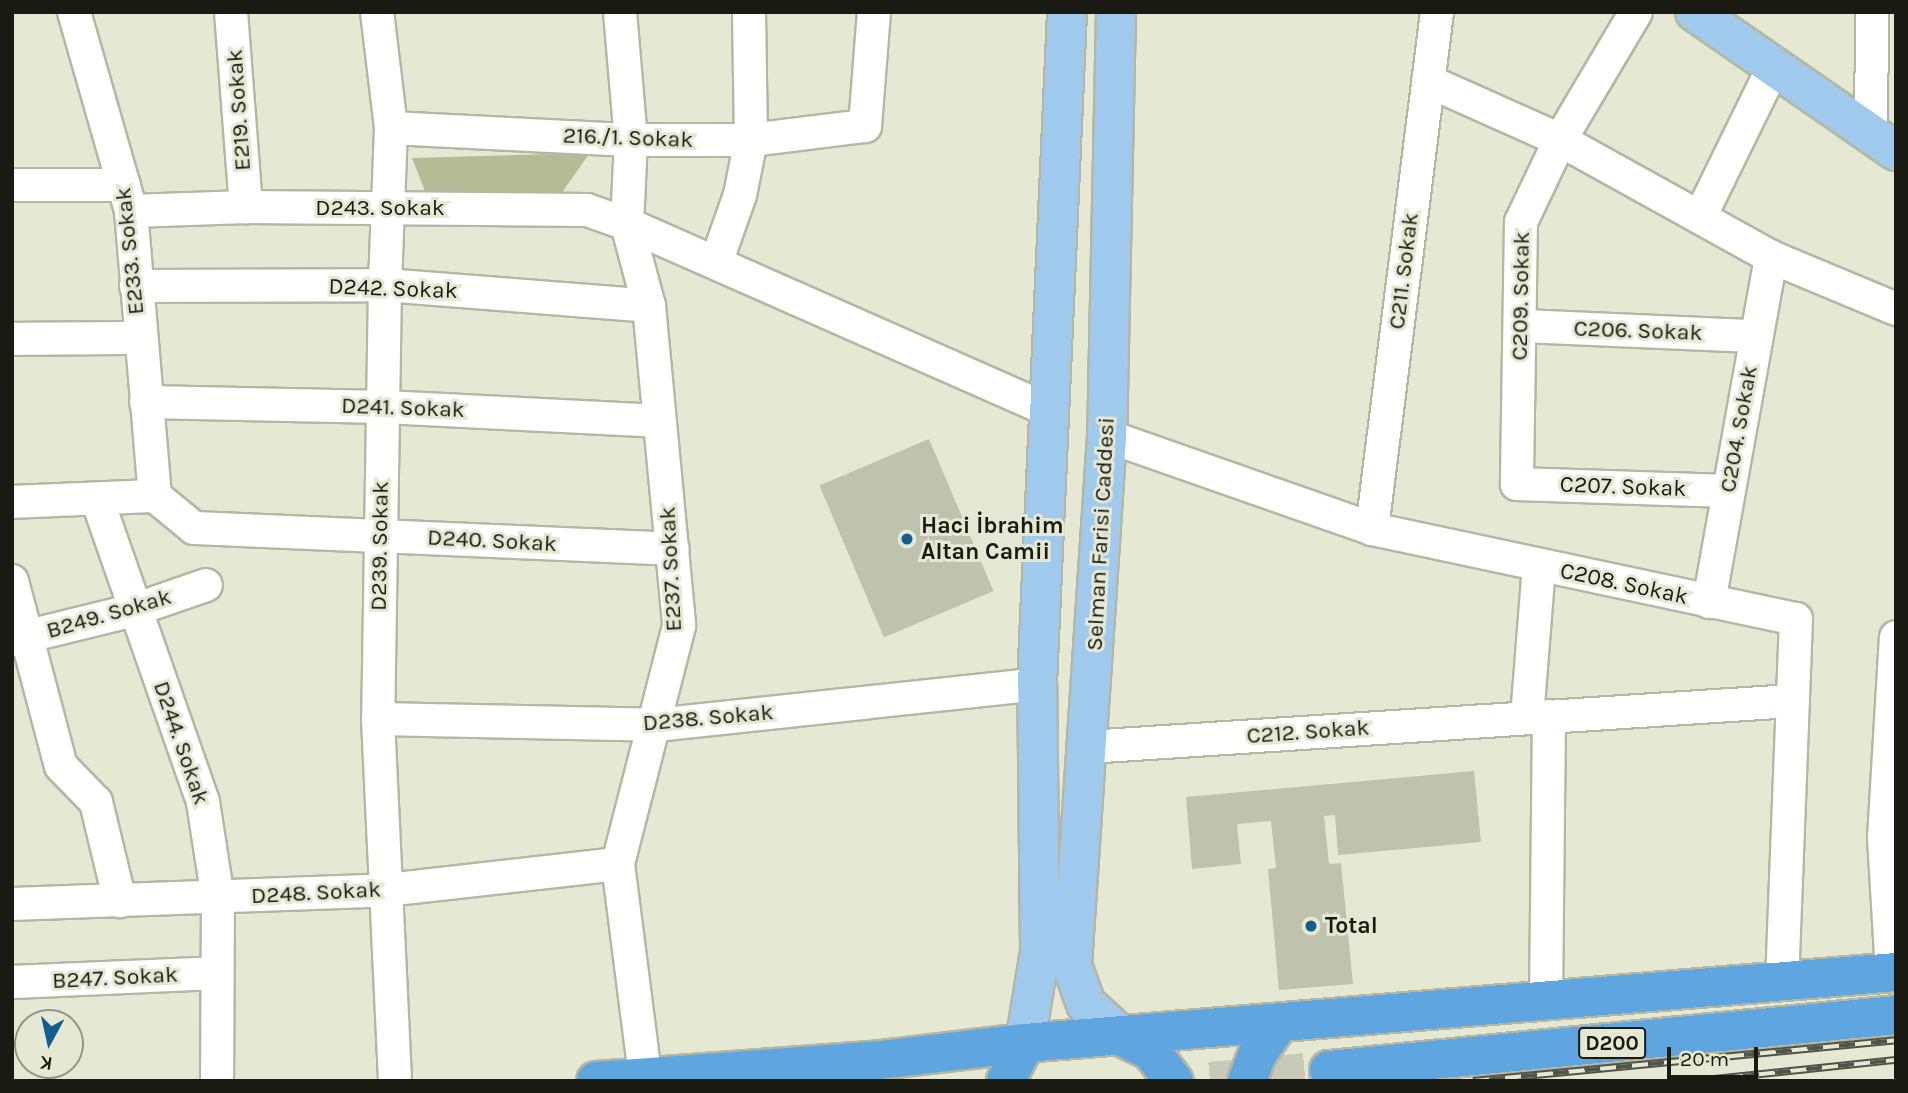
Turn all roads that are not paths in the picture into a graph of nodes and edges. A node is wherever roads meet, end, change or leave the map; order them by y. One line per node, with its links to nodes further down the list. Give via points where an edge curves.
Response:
1 (74, 12): 21 (street, E233. Sokak)
2 (231, 12): 22 (street, E219. Sokak)
3 (377, 12): 15 (street, D239. Sokak)
4 (620, 12): 16 (street, E237. Sokak)
5 (748, 12): 18 (street)
6 (874, 12): 18 (street, 216./1. Sokak, via 865,126)
7 (1067, 12): 38 (main road)
8 (1116, 12): 40 (main road, Selman Farisi Caddesi)
9 (1437, 12): 14 (street, C211. Sokak)
10 (1695, 12): 13 (main road)
11 (1872, 12): 19 (street)
12 (1627, 15): 17 (street, C209. Sokak)
13 (1774, 66): 19 (main road); 24 (street)
14 (1428, 80): 17 (street); 46 (street, C211. Sokak)
15 (391, 128): 16 (street, 216./1. Sokak); 23 (street, D239. Sokak)
16 (631, 140): 18 (street, 216./1. Sokak); 25 (street, E237. Sokak)
17 (1560, 140): 24 (street); 32 (street, C209. Sokak, via 1521,222)
18 (751, 141): 27 (street, via 740,195)
19 (1883, 141)
20 (12, 185): 21 (street, D243. Sokak)
21 (128, 198): 22 (street, D243. Sokak); 29 (street, E233. Sokak)
22 (246, 207): 23 (street, D243. Sokak)
23 (387, 208): 25 (street, D243. Sokak, via 587,210); 28 (street, D239. Sokak)
24 (1700, 217): 26 (street)
25 (627, 224): 27 (street, D243. Sokak); 30 (street, E237. Sokak)
26 (1771, 257): 31 (street); 33 (street, C204. Sokak)
27 (716, 263): 38 (street, D243. Sokak)
28 (385, 285): 29 (street, D242. Sokak); 30 (street, D242. Sokak); 37 (street, D239. Sokak)
29 (136, 286): 34 (street, E233. Sokak)
30 (649, 306): 39 (street, E237. Sokak)
31 (1896, 309)
32 (1522, 326): 33 (street, C206. Sokak); 41 (street, C209. Sokak)
33 (1755, 336): 42 (street, C204. Sokak)
34 (139, 338): 35 (street); 36 (street, E233. Sokak)
35 (12, 339)
36 (146, 402): 37 (street, D241. Sokak); 43 (street, E233. Sokak)
37 (384, 407): 39 (street, D241. Sokak); 47 (street, D239. Sokak)
38 (1049, 410): 56 (main road)
39 (659, 421): 48 (street, E237. Sokak)
40 (1107, 436): 46 (street, C208. Sokak); 62 (main road, Selman Farisi Caddesi)
41 (1517, 484): 42 (street, C207. Sokak)
42 (1728, 491): 52 (street, C204. Sokak)
43 (155, 496): 44 (street); 47 (street, D240. Sokak, via 194,528)
44 (97, 499): 45 (street); 53 (street, D244. Sokak)
45 (12, 502)
46 (1372, 529): 49 (street, C208. Sokak)
47 (379, 536): 48 (street, D240. Sokak); 60 (street, D239. Sokak)
48 (673, 549): 61 (street, E237. Sokak, via 679,626)
49 (1539, 566): 52 (street, C208. Sokak); 59 (street)
50 (12, 581): 55 (street)
51 (206, 585): 53 (street, B249. Sokak)
52 (1709, 601): 57 (street, C208. Sokak, via 1796,619)
53 (134, 610): 55 (street, B249. Sokak); 65 (street, D244. Sokak, via 203,802)
54 (1896, 637): 58 (street)
55 (20, 639): 66 (street, via 61,766 96,802)
56 (1037, 684): 61 (street, D238. Sokak); 76 (main road, via 1040,951)
57 (1792, 701): 59 (street, C212. Sokak); 71 (street, C208. Sokak)
58 (1894, 706): 68 (street, via 1884,838)
59 (1538, 717): 62 (street, C212. Sokak); 72 (street)
60 (378, 719): 61 (street, D238. Sokak); 64 (street, D239. Sokak)
61 (656, 725): 63 (street, E237. Sokak)
62 (1088, 747): 75 (main road, Selman Farisi Caddesi, via 1072,965 1086,1004)
63 (618, 864): 64 (street, D248. Sokak); 79 (street, E237. Sokak)
64 (386, 890): 65 (street, D248. Sokak); 81 (street, D239. Sokak)
65 (218, 899): 66 (street, D248. Sokak); 69 (street, D244. Sokak)
66 (120, 901): 67 (street, D248. Sokak)
67 (12, 904)
68 (1894, 972): 71 (highway)
69 (217, 973): 70 (street, B247. Sokak); 80 (street, D244. Sokak)
70 (12, 982)
71 (1782, 982): 72 (highway)
72 (1546, 1002): 74 (highway)
73 (1896, 1015): 78 (highway, D200)
74 (1278, 1024): 75 (highway); 86 (highway, via 1258,1053)
75 (1122, 1037): 76 (highway); 85 (highway, via 1151,1051)
76 (1025, 1043): 77 (highway); 84 (highway)
77 (880, 1060): 79 (highway); 83 (highway)
78 (1329, 1070)
79 (646, 1076): 82 (highway)
80 (218, 1081)
81 (395, 1081)
82 (596, 1081)
83 (918, 1081)
84 (1006, 1081)
85 (1174, 1081)
86 (1247, 1081)

